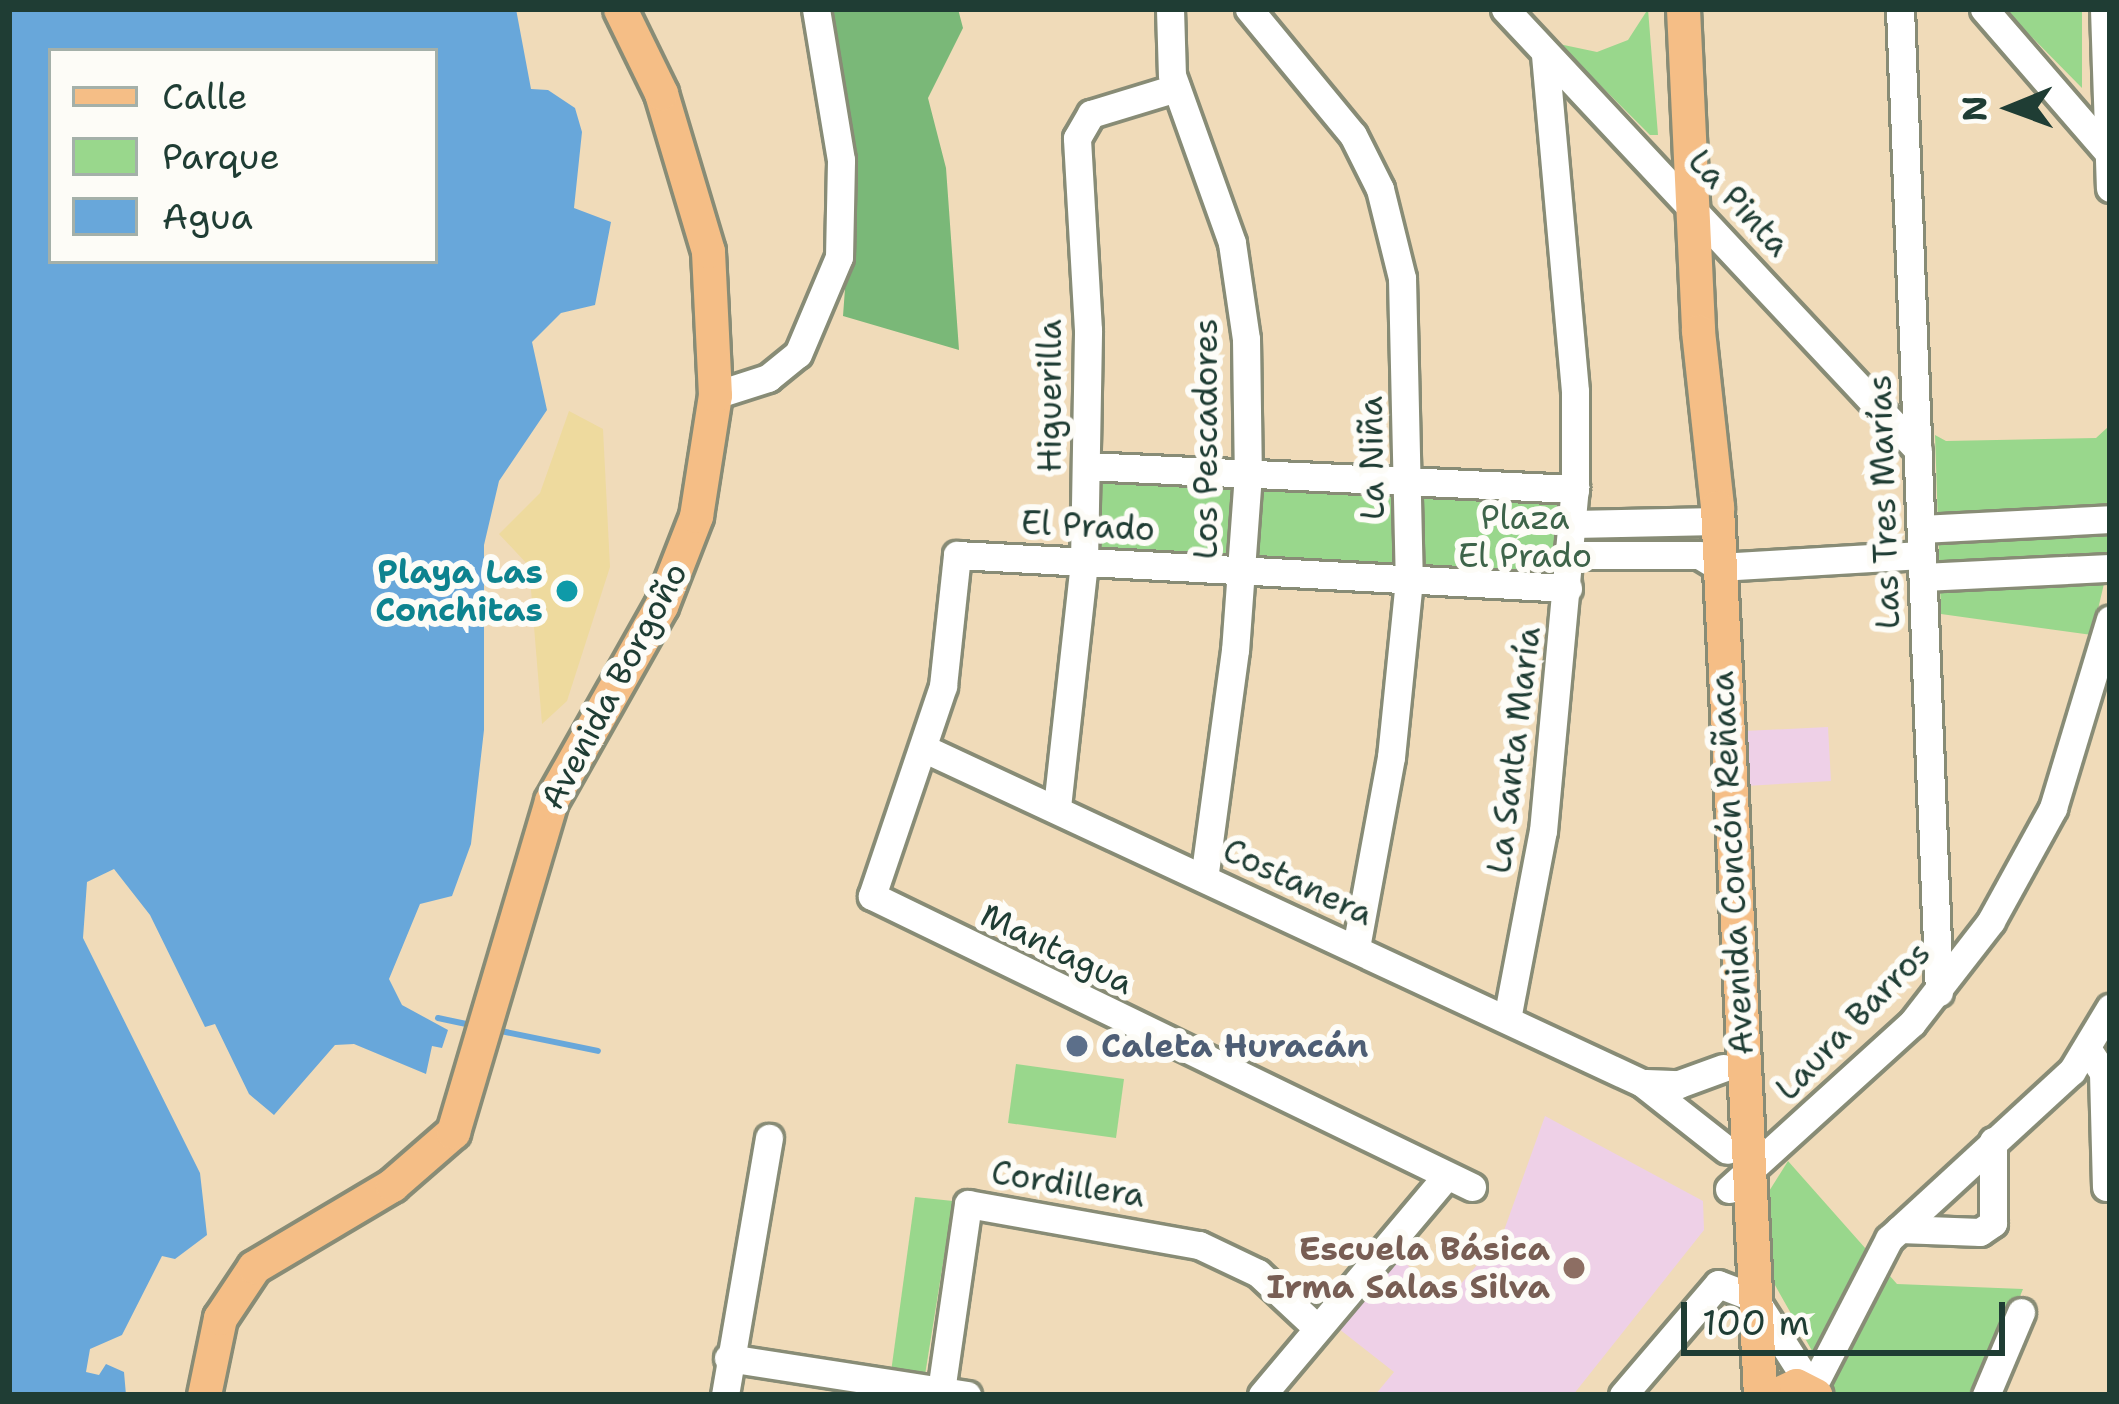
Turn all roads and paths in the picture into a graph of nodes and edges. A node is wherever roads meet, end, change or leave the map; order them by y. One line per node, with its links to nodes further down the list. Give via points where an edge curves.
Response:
1 (620, 9): 15 (main road, Avenida Borgoño, via 661,93 700,213)
2 (816, 9): 15 (street, via 841,160 839,257 819,320 798,354 769,379)
3 (1170, 9): 11 (street, Los Pescadores)
4 (1250, 9): 19 (street, La Niña, via 1353,135 1390,218 1405,308)
5 (1505, 9): 10 (street, La Pinta)
6 (1683, 9): 14 (main road, Avenida Concón Reñaca)
7 (1900, 9): 16 (street, Las Tres Marías)
8 (1984, 9): 12 (street)
9 (2104, 9): 12 (street)
10 (1545, 55): 14 (street, La Pinta); 20 (street, La Santa María, via 1575,391)
11 (1176, 88): 17 (street, Higuerilla, via 1104,109 1079,128); 18 (street, Los Pescadores, via 1217,190 1241,290)
12 (2108, 152): 13 (street)
13 (2110, 188)
14 (1692, 204): 16 (street, La Pinta); 23 (main road, Avenida Concón Reñaca)
15 (715, 394): 55 (main road, Avenida Borgoño, via 710,456 687,544 551,801 460,1118 433,1155 268,1254 242,1281 212,1340)
16 (1918, 450): 24 (street, Las Tres Marías)
17 (1086, 466): 18 (street, El Prado); 26 (street, Higuerilla)
18 (1248, 474): 19 (street, El Prado); 28 (street, Los Pescadores)
19 (1409, 481): 20 (street, El Prado); 29 (street, La Niña)
20 (1575, 489): 22 (street, La Santa María)
21 (2110, 519): 24 (street)
22 (1573, 524): 23 (street); 25 (street, La Santa María)
23 (1708, 541): 24 (street); 25 (street); 41 (main road, Avenida Concón Reñaca); 45 (main road, Avenida Concón Reñaca)
24 (1922, 554): 27 (street); 37 (street, Las Tres Marías)
25 (1570, 555): 30 (street, La Santa María)
26 (1084, 562): 28 (street, El Prado); 32 (street, El Prado, via 957,555 943,686); 33 (street, Higuerilla)
27 (2110, 568)
28 (1241, 570): 29 (street, El Prado); 34 (street, Los Pescadores)
29 (1409, 580): 30 (street, El Prado); 36 (street, La Niña, via 1391,757)
30 (1568, 588): 39 (street, La Santa María, via 1543,831)
31 (2110, 619): 37 (street, Laura Barros, via 2053,808 1991,921)
32 (923, 748): 33 (street, Costanera); 35 (street, El Prado)
33 (1057, 807): 34 (street, Costanera)
34 (1204, 878): 36 (street, Costanera)
35 (872, 896): 50 (street, Mantagua, via 1459,1181)
36 (1356, 948): 39 (street, Costanera)
37 (1939, 992): 45 (street, Laura Barros)
38 (2110, 1008): 40 (street)
39 (1507, 1019): 42 (street, Costanera)
40 (2087, 1048): 44 (street); 46 (street, via 2103,1073)
41 (1723, 1068): 42 (street, via 1679,1084); 45 (main road, Avenida Concón Reñaca)
42 (1642, 1083): 45 (street, Costanera, via 1693,1115)
43 (769, 1138): 51 (street)
44 (1993, 1141): 47 (street); 47 (street, via 1993,1222 1980,1232)
45 (1734, 1171): 48 (main road, Avenida Concón Reñaca)
46 (2105, 1187)
47 (1900, 1229): 54 (street, via 1874,1262)
48 (1744, 1293): 54 (street); 58 (street, via 1718,1284 1706,1294); 59 (main road, Avenida Concón Reñaca); 60 (main road, Avenida Concón Reñaca)
49 (2020, 1312): 62 (street)
50 (1317, 1328): 53 (street, Cordillera, via 1258,1273 1199,1245 968,1204); 57 (street)
51 (728, 1358): 52 (street); 56 (street)
52 (899, 1390): 53 (street)
53 (954, 1393)
54 (1815, 1393): 61 (main road, via 1796,1385)
55 (204, 1395)
56 (725, 1395)
57 (1262, 1395)
58 (1623, 1395)
59 (1738, 1395)
60 (1760, 1395)
61 (1775, 1395)
62 (1986, 1395)

